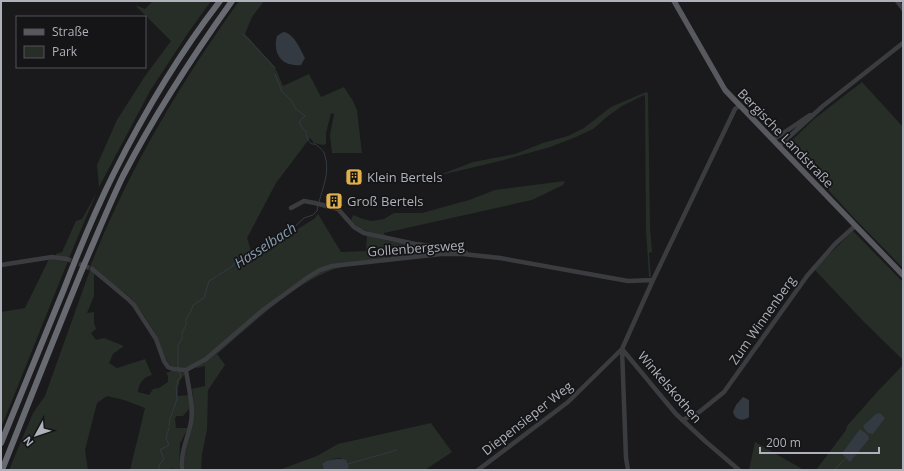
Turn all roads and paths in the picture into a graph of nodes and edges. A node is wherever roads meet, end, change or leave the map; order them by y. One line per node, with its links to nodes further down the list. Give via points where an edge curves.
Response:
1 (220, 1): 22 (highway, via 189,44 130,140 94,215)
2 (232, 1): 23 (highway, via 197,50 157,114 123,177 75,286)
3 (674, 1): 7 (main road, Bergische Landstraße, via 721,84)
4 (897, 1): 5 (street)
5 (903, 9)
6 (903, 43): 8 (street)
7 (739, 106): 9 (main road, Bergische Landstraße); 18 (street, via 735,109)
8 (823, 106): 9 (street); 10 (street)
9 (773, 140): 10 (main road, Bergische Landstraße)
10 (779, 146): 12 (main road, Bergische Landstraße)
11 (291, 208): 13 (street, via 304,201 318,203 341,211 351,224 364,233)
12 (855, 226): 17 (main road, Bergische Landstraße); 21 (street, Zum Winnenberg, via 806,276 724,392 698,414)
13 (469, 254): 18 (street, Gollenbergsweg, via 628,281); 20 (street, Gollenbergsweg, via 441,254 339,265 320,270 263,310 206,359)
14 (67, 259): 15 (street, via 52,257)
15 (1, 266)
16 (92, 270): 20 (street, Gollenbergsweg, via 134,305 156,339 166,364 173,369)
17 (903, 275)
18 (652, 280): 19 (street)
19 (622, 349): 21 (street, Winkelskothen); 25 (street, Diepensieper Weg, via 568,402); 26 (street)
20 (184, 369): 24 (street, via 192,413 182,456)
21 (682, 420): 27 (street, Winkelskothen)
22 (1, 443)
23 (2, 470)
24 (182, 470)
25 (478, 470)
26 (628, 470)
27 (739, 470)

